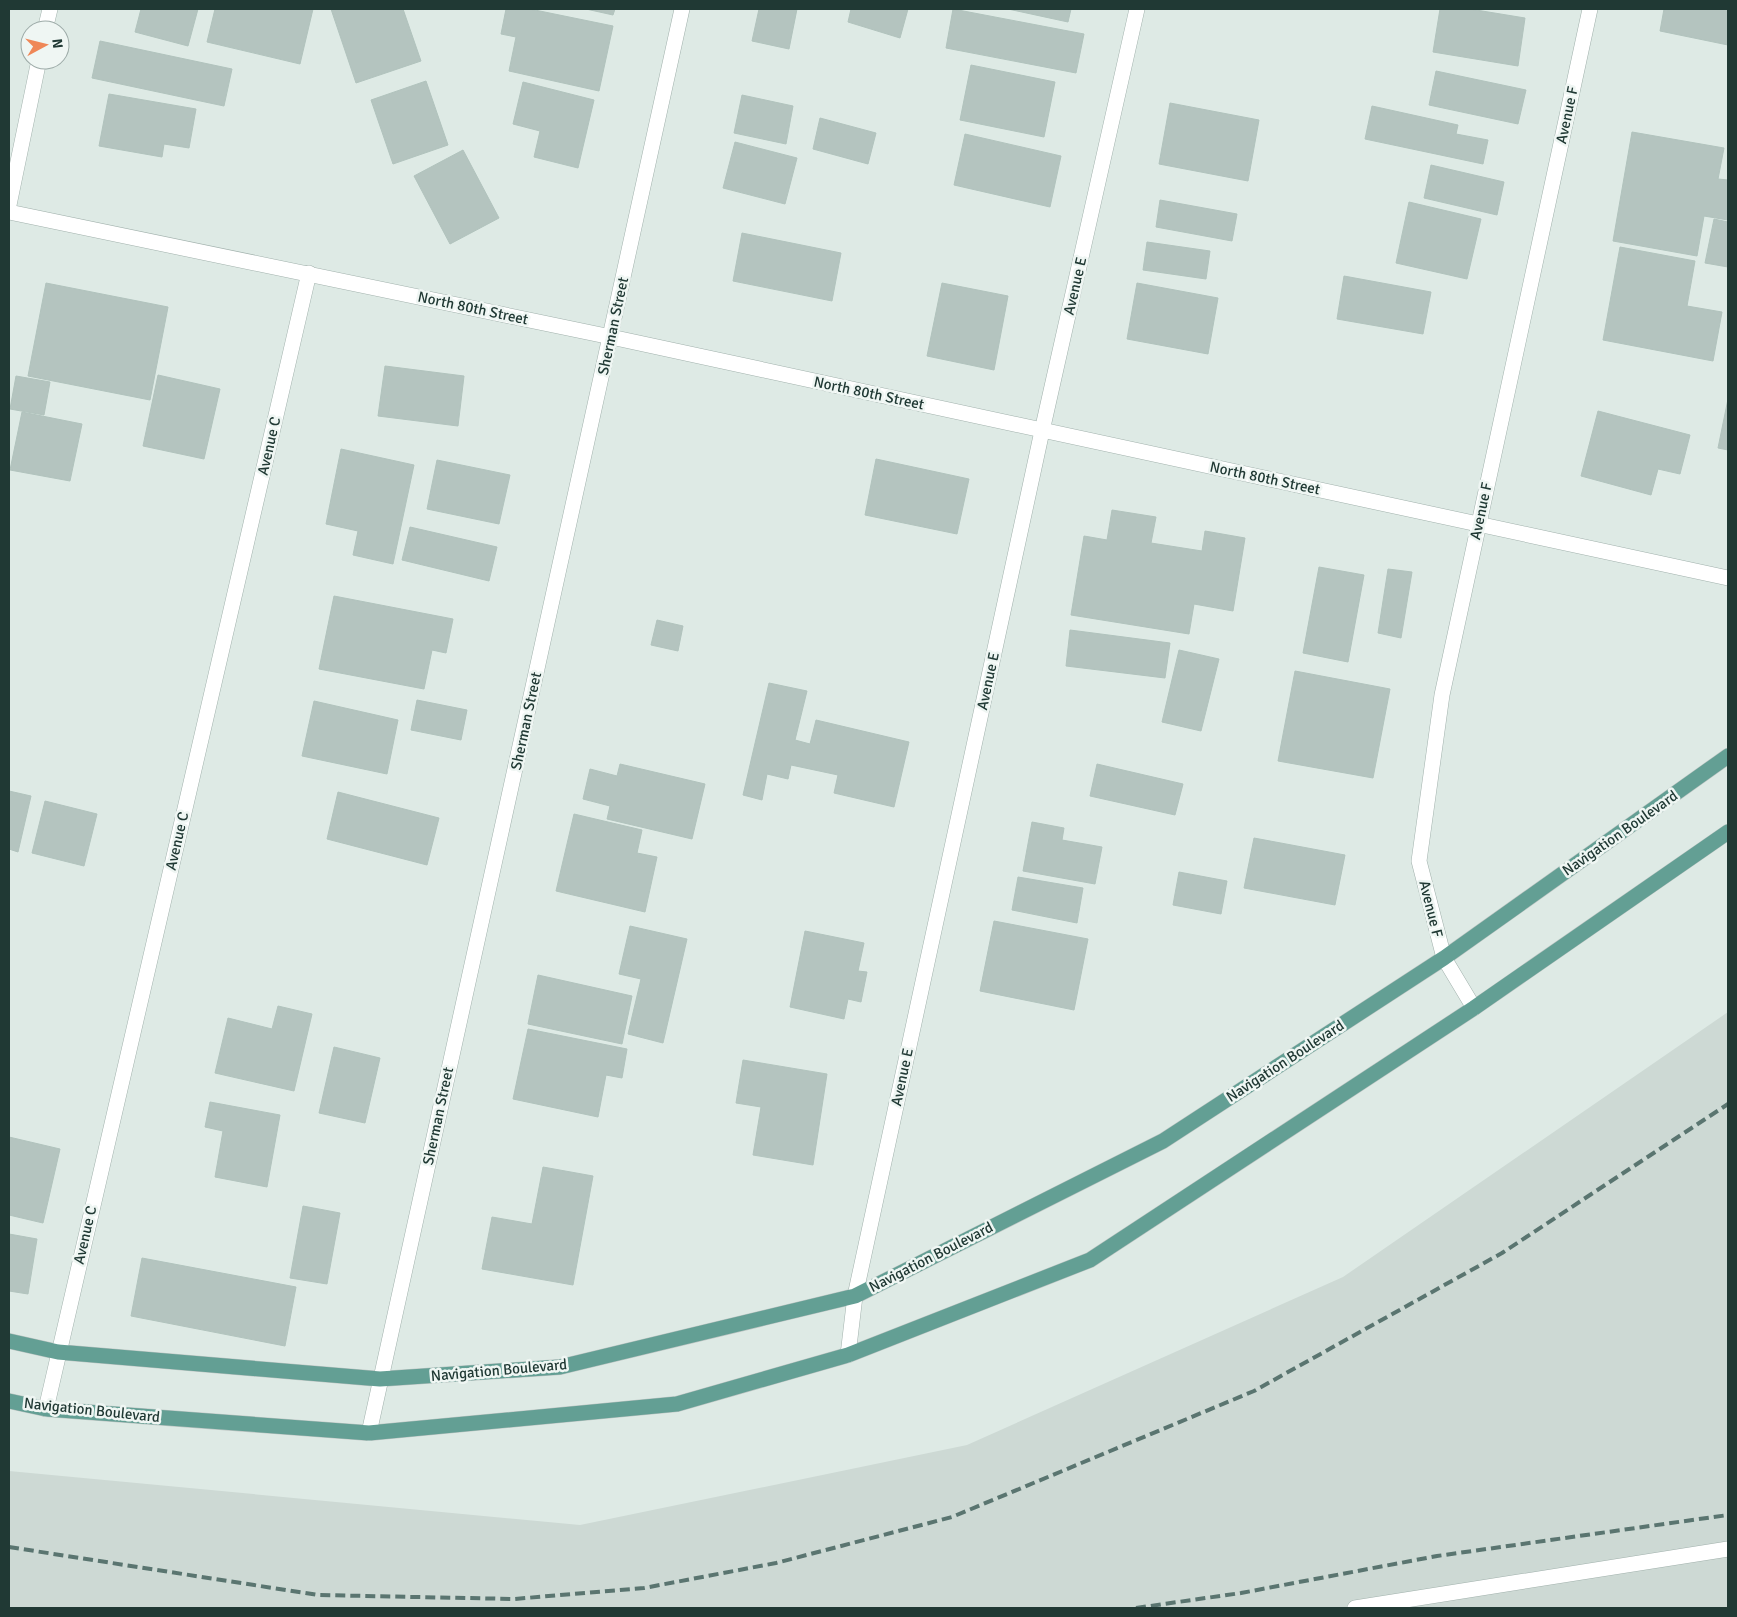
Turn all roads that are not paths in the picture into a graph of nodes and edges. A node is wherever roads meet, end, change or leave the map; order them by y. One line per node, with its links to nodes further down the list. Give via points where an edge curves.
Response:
1 (682, 9): 8 (street, Sherman Street)
2 (1136, 9): 9 (street, Avenue E)
3 (1590, 9): 10 (street, Avenue F)
4 (37, 70): 5 (street)
5 (9, 204)
6 (9, 212): 7 (street, North 80th Street)
7 (309, 273): 8 (street, North 80th Street); 18 (street, Avenue C)
8 (611, 337): 9 (street, North 80th Street); 20 (street, Sherman Street)
9 (1042, 431): 10 (street, North 80th Street); 16 (street, Avenue E)
10 (1479, 524): 11 (street, North 80th Street); 14 (street, Avenue F, via 1442,695 1419,861)
11 (1728, 578)
12 (1728, 756): 14 (main road, Navigation Boulevard)
13 (1728, 832): 15 (main road, Navigation Boulevard)
14 (1444, 958): 15 (street, Avenue F); 16 (main road, Navigation Boulevard, via 1163,1141)
15 (1474, 1008): 19 (main road, Navigation Boulevard, via 1090,1260)
16 (855, 1296): 19 (street, Avenue E); 20 (main road, Navigation Boulevard, via 560,1367)
17 (9, 1341): 18 (main road, Navigation Boulevard)
18 (58, 1352): 20 (main road, Navigation Boulevard); 22 (street, Avenue C)
19 (848, 1355): 23 (main road, Navigation Boulevard, via 678,1404)
20 (380, 1379): 23 (street, Sherman Street)
21 (9, 1401): 22 (main road, Navigation Boulevard)
22 (46, 1408): 23 (main road, Navigation Boulevard)
23 (369, 1433)
24 (1728, 1550): 25 (street)
25 (1355, 1608)

